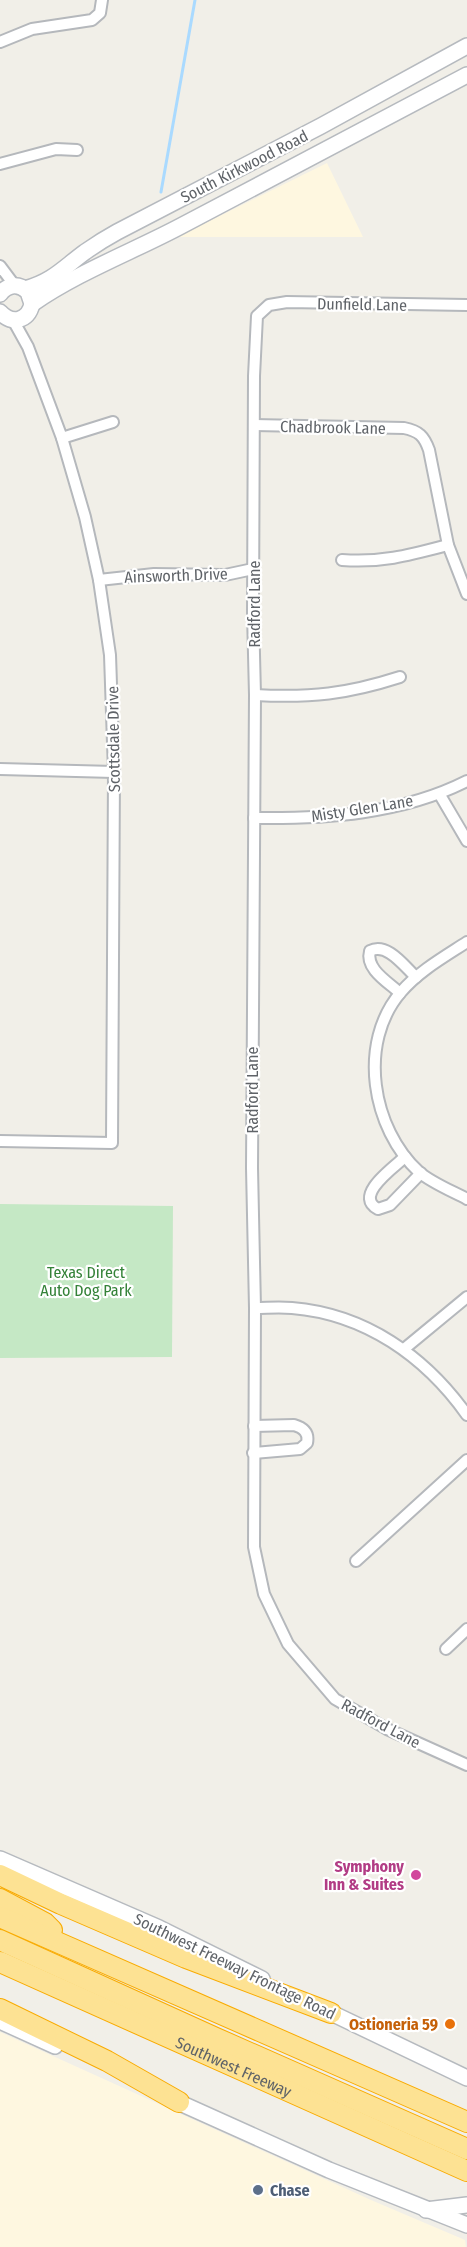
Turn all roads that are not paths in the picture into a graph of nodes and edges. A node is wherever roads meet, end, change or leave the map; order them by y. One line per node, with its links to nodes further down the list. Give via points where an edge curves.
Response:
1 (102, 0): 2 (street, via 100,13 92,20 32,29)
2 (0, 42)
3 (467, 46): 4 (main road, South Kirkwood Road)
4 (438, 61): 6 (main road); 7 (main road, South Kirkwood Road)
5 (467, 75): 6 (main road, South Kirkwood Road)
6 (452, 83): 8 (main road, South Kirkwood Road)
7 (321, 126): 8 (main road); 11 (main road, South Kirkwood Road)
8 (334, 147): 12 (main road, South Kirkwood Road)
9 (77, 150): 10 (street, via 57,149)
10 (0, 164)
11 (235, 171): 12 (main road); 13 (main road, South Kirkwood Road)
12 (243, 194): 14 (main road, South Kirkwood Road)
13 (117, 232): 14 (main road); 16 (main road, South Kirkwood Road, via 42,285)
14 (126, 253): 17 (main road, South Kirkwood Road)
15 (0, 266): 16 (street)
16 (9, 287): 17 (main road, via 30,296)
17 (32, 304): 20 (main road, via 30,312)
18 (467, 305): 19 (street, Dunfield Lane, via 287,302)
19 (260, 311): 22 (street, Radford Lane, via 256,323)
20 (8, 316): 23 (street, Scottsdale Drive, via 28,347)
21 (113, 422): 23 (street)
22 (254, 425): 24 (street, Chadbrook Lane, via 411,429 424,437); 26 (street, Radford Lane)
23 (62, 438): 27 (street, Scottsdale Drive)
24 (448, 545): 25 (street, via 369,562); 28 (street)
25 (342, 560)
26 (254, 569): 27 (street, Ainsworth Drive, via 225,575 154,574); 30 (street, Radford Lane)
27 (99, 580): 32 (street, Scottsdale Drive, via 110,655)
28 (467, 594)
29 (400, 676): 30 (street, via 326,695)
30 (255, 695): 35 (street, Radford Lane)
31 (0, 770): 32 (street)
32 (114, 772): 40 (street, Scottsdale Drive, via 112,1143)
33 (467, 781): 34 (street, Misty Glen Lane)
34 (440, 795): 35 (street, Misty Glen Lane, via 327,817); 36 (street)
35 (254, 818): 45 (street, Radford Lane)
36 (467, 840)
37 (467, 942): 38 (street)
38 (416, 977): 39 (street); 39 (street, via 384,949 370,951 371,967)
39 (400, 993): 41 (street, via 380,1032 376,1085 381,1114)
40 (0, 1141)
41 (405, 1156): 42 (street); 42 (street, via 369,1194 373,1206 378,1209 390,1205)
42 (421, 1173): 43 (street)
43 (467, 1199)
44 (467, 1297): 46 (street)
45 (255, 1308): 46 (street, via 292,1308 339,1318); 48 (street, Radford Lane)
46 (404, 1349): 47 (street, via 430,1371)
47 (467, 1415)
48 (254, 1426): 49 (street, Radford Lane); 49 (street, via 294,1425 306,1431 308,1437 300,1449)
49 (253, 1453): 54 (street, Radford Lane, via 254,1547 264,1594 288,1644 335,1699 387,1729)
50 (467, 1460): 51 (street)
51 (356, 1561)
52 (467, 1629): 53 (street)
53 (446, 1649)
54 (467, 1765)
55 (0, 1859): 63 (main road, Southwest Freeway Frontage Road, via 159,1928)
56 (0, 1875): 63 (highway, via 186,1958)
57 (0, 1899): 60 (highway, via 45,1923)
58 (0, 1917): 60 (highway)
59 (0, 1940): 68 (highway)
60 (71, 1948): 67 (highway)
61 (0, 1962): 69 (highway, Southwest Freeway)
62 (0, 2009): 66 (highway, via 107,2061)
63 (331, 2013): 65 (main road, Southwest Freeway Frontage Road)
64 (0, 2021): 66 (main road)
65 (467, 2078)
66 (179, 2102): 71 (main road)
67 (467, 2122)
68 (467, 2149)
69 (464, 2170)
70 (467, 2205): 71 (main road)
71 (426, 2210): 72 (main road)
72 (467, 2225)

